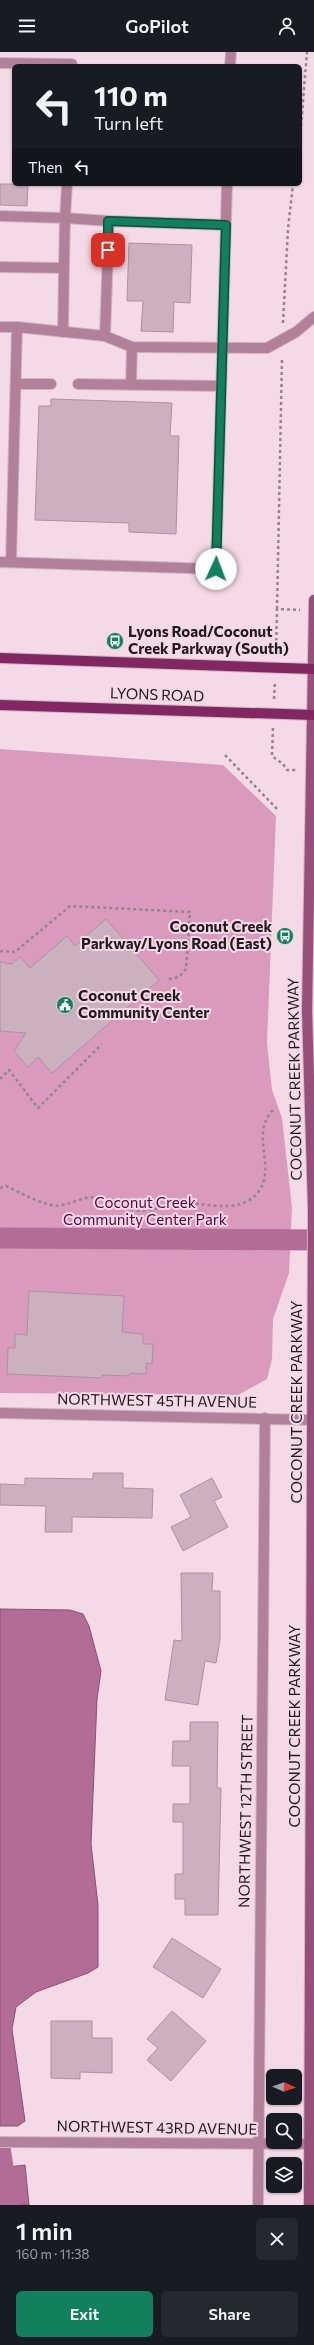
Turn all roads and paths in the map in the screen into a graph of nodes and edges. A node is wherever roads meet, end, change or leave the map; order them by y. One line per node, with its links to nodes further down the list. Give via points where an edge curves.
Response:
1 (231, 52): 5 (street)
2 (307, 52): 6 (path)
3 (0, 63): 4 (street)
4 (72, 64)
5 (230, 64)
6 (302, 113)
7 (67, 186): 11 (street)
8 (227, 186): 13 (street)
9 (293, 186): 21 (path)
10 (0, 216): 11 (street)
11 (65, 218): 12 (street); 15 (street)
12 (108, 221): 13 (street); 20 (street)
13 (226, 225): 22 (street)
14 (0, 267): 15 (street)
15 (64, 268): 19 (street)
16 (314, 317): 21 (street)
17 (0, 327): 18 (street)
18 (17, 327): 19 (street); 24 (street)
19 (64, 332): 20 (street)
20 (104, 336): 23 (street)
21 (282, 340): 22 (street, via 268,348); 32 (path)
22 (223, 346): 23 (street); 28 (street)
23 (132, 347): 27 (street)
24 (16, 384): 25 (street); 30 (street)
25 (51, 384)
26 (78, 384): 27 (street)
27 (131, 384): 28 (street)
28 (221, 386): 30 (street, via 216,569)
29 (0, 562): 30 (street)
30 (11, 562)
31 (314, 600): 33 (main road, COCONUT CREEK PARKWAY)
32 (277, 609): 33 (path); 35 (path)
33 (314, 610): 36 (main road, COCONUT CREEK PARKWAY)
34 (0, 658): 35 (main road, LYONS ROAD)
35 (276, 668): 36 (main road, LYONS ROAD); 38 (path)
36 (313, 669): 39 (main road, COCONUT CREEK PARKWAY)
37 (0, 705): 38 (main road, LYONS ROAD)
38 (274, 714): 39 (main road, LYONS ROAD); 41 (path, via 272,756 287,770)
39 (313, 715): 41 (main road, COCONUT CREEK PARKWAY)
40 (225, 755): 42 (path)
41 (311, 770): 49 (main road, COCONUT CREEK PARKWAY, via 307,1011)
42 (278, 811)
43 (0, 951): 44 (path, via 15,952 70,906 190,912 186,969 179,977)
44 (166, 980)
45 (102, 1044): 46 (path, via 38,1108 9,1070)
46 (0, 1079)
47 (275, 1108): 48 (path, via 263,1125 265,1173 260,1189 252,1200 238,1205 178,1203 149,1211 131,1210 98,1198 77,1199 52,1206 6,1186)
48 (0, 1188)
49 (313, 1209): 52 (main road, COCONUT CREEK PARKWAY)
50 (0, 1413): 51 (street, NORTHWEST 45TH AVENUE)
51 (265, 1418): 52 (street, NORTHWEST 45TH AVENUE); 54 (street, NORTHWEST 12TH STREET)
52 (312, 1420): 55 (main road, COCONUT CREEK PARKWAY)
53 (0, 2142): 54 (street, NORTHWEST 43RD AVENUE)
54 (258, 2144): 55 (street, NORTHWEST 43RD AVENUE); 56 (street, NORTHWEST 12TH STREET)
55 (311, 2144): 57 (main road, COCONUT CREEK PARKWAY)
56 (258, 2205)
57 (308, 2205)

